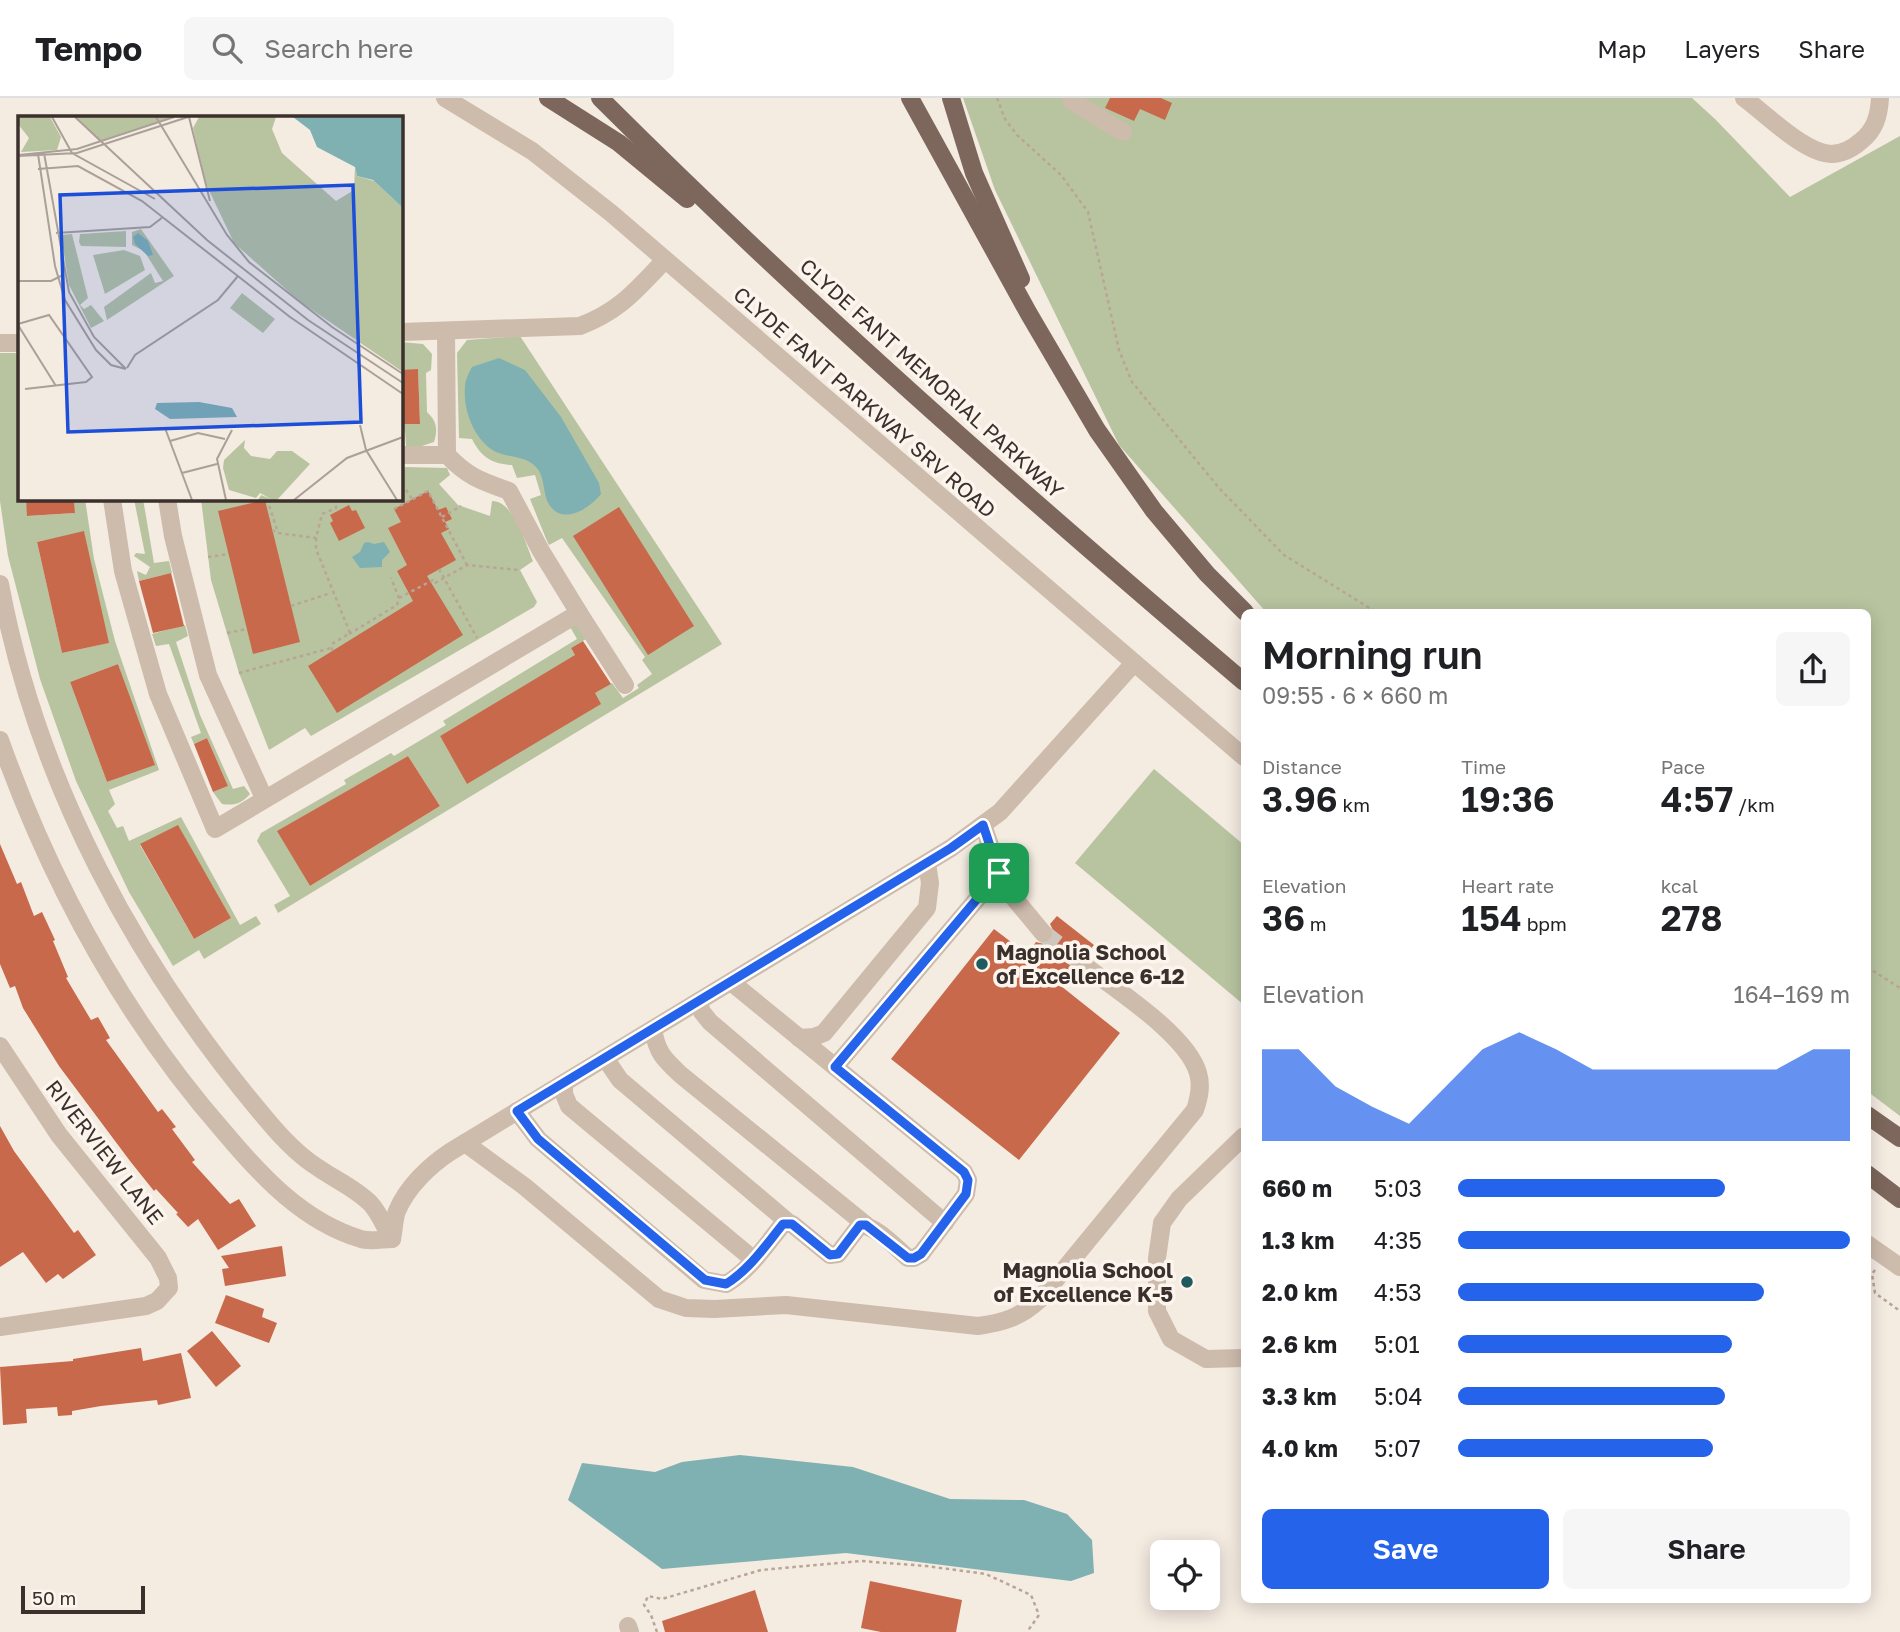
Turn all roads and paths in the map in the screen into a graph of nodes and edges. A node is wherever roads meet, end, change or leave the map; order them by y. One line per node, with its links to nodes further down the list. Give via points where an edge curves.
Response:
1 (445, 98): 12 (street, CLYDE FANT PARKWAY SRV ROAD, via 566,176)
2 (548, 98): 11 (main road, via 619,143)
3 (600, 98): 11 (main road, CLYDE FANT MEMORIAL PARKWAY)
4 (910, 98): 17 (main road)
5 (951, 98): 17 (main road, via 974,173)
6 (997, 98): 44 (path, via 1005,120 1061,174 1088,212 1119,350 1132,382 1219,488 1284,555)
7 (1072, 98): 10 (street)
8 (1744, 98): 9 (street, via 1810,148 1832,154 1851,149 1870,134)
9 (1880, 98)
10 (1123, 132)
11 (752, 246): 53 (main road, CLYDE FANT MEMORIAL PARKWAY, via 944,423)
12 (665, 260): 13 (street, via 623,304 580,326); 51 (street, CLYDE FANT PARKWAY SRV ROAD)
13 (446, 331): 14 (street); 19 (street)
14 (402, 332)
15 (0, 343): 16 (street)
16 (18, 343)
17 (1072, 390): 43 (main road, via 1154,511)
18 (402, 455): 19 (street)
19 (447, 455): 45 (street, via 464,472 509,491)
20 (402, 484): 25 (path)
21 (112, 500): 57 (street, via 123,571 158,694 215,829)
22 (167, 500): 57 (street, via 208,674)
23 (270, 500): 30 (path)
24 (335, 500): 31 (path, via 336,508 322,514)
25 (412, 500): 27 (path); 28 (path, via 428,491)
26 (461, 506): 28 (path)
27 (394, 509)
28 (442, 517): 34 (path)
29 (272, 530): 30 (path)
30 (278, 533): 31 (path)
31 (316, 538): 40 (path)
32 (228, 554): 33 (path)
33 (208, 557)
34 (467, 565): 36 (path); 38 (path)
35 (439, 569): 38 (path)
36 (519, 570)
37 (391, 578): 41 (path)
38 (444, 578): 41 (path); 50 (path)
39 (0, 584): 46 (street)
40 (332, 592): 42 (path); 49 (path)
41 (399, 598): 49 (path, via 397,605)
42 (291, 606)
43 (1242, 609)
44 (1371, 609)
45 (579, 612): 54 (street); 57 (street)
46 (2, 616): 83 (street, via 57,777 106,883 156,971 216,1058 278,1133 371,1205)
47 (247, 629): 48 (path)
48 (227, 633)
49 (349, 634): 52 (path, via 331,649)
50 (477, 638)
51 (1134, 663): 56 (street, CLYDE FANT PARKWAY SRV ROAD); 58 (street, via 1000,812)
52 (239, 673)
53 (1241, 679)
54 (625, 685)
55 (0, 740): 83 (street, via 41,843 94,949 153,1043 203,1109 295,1205 363,1240)
56 (1241, 754)
57 (264, 798)
58 (983, 825): 59 (street); 60 (street)
59 (927, 863): 64 (street); 68 (street, via 927,908 824,1033)
60 (999, 873): 61 (street, via 1004,886); 71 (street)
61 (1044, 933)
62 (1080, 962): 77 (street, via 1177,1037 1198,1073 1199,1097 1195,1110 1039,1300 1002,1323 978,1326 786,1305 715,1309 670,1304)
63 (1871, 970): 65 (path)
64 (731, 982): 66 (street); 68 (street)
65 (1900, 988)
66 (698, 1002): 67 (street); 81 (street, via 709,1022)
67 (653, 1029): 70 (street); 82 (street, via 656,1047 681,1075)
68 (799, 1038): 71 (street)
69 (0, 1046): 87 (street, RIVERVIEW LANE, via 59,1135 158,1258 169,1287 146,1306)
70 (605, 1058): 72 (street); 80 (street, via 620,1080)
71 (835, 1067): 81 (street, via 964,1172 966,1194)
72 (564, 1083): 73 (street); 85 (street, via 569,1106)
73 (517, 1111): 77 (street); 85 (street, via 538,1139 705,1280 726,1284)
74 (1871, 1118): 75 (main road)
75 (1900, 1138)
76 (1241, 1139): 88 (street, via 1174,1207 1163,1223 1157,1258 1157,1311 1171,1339 1206,1359)
77 (465, 1143): 83 (street, via 431,1165 415,1184 397,1211)
78 (1871, 1177): 79 (main road)
79 (1900, 1199)
80 (788, 1222): 82 (street, via 830,1255 838,1254 860,1225); 85 (street)
81 (945, 1223): 82 (street, via 914,1258)
82 (866, 1225)
83 (392, 1239)
84 (1871, 1247): 86 (street, bridge)
85 (754, 1260)
86 (1900, 1267)
87 (0, 1327)
88 (1241, 1358)
89 (657, 1632): 90 (path, via 644,1605 648,1597 662,1600 761,1570 861,1561 986,1574 1031,1595 1039,1615)
90 (1027, 1632)

